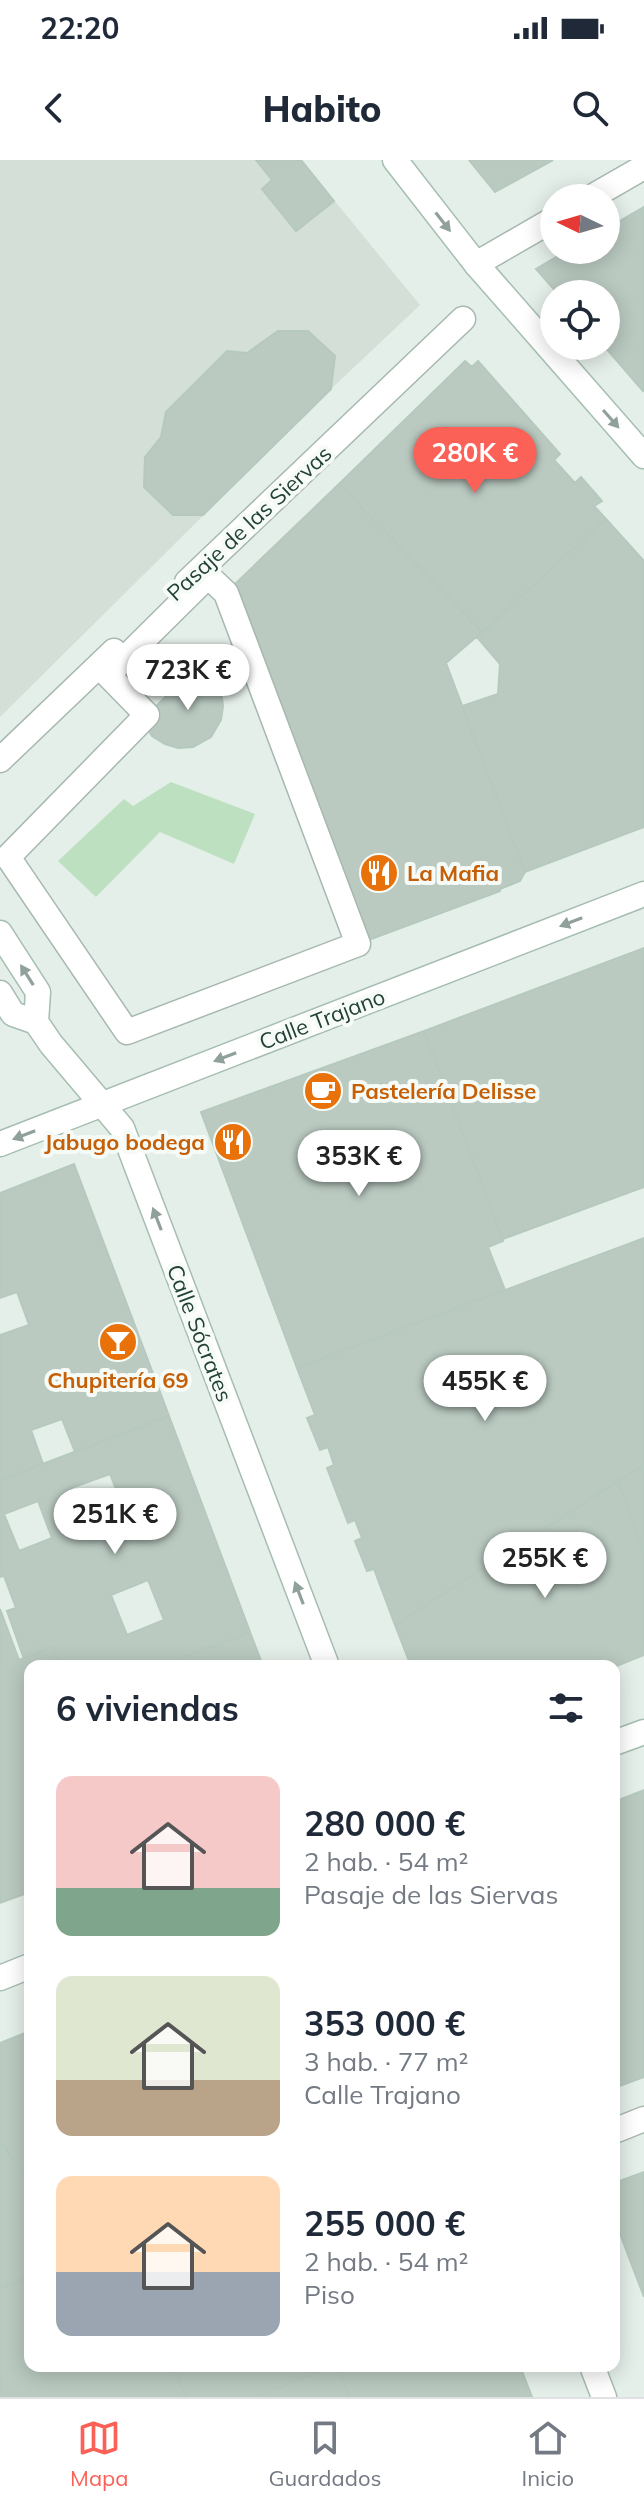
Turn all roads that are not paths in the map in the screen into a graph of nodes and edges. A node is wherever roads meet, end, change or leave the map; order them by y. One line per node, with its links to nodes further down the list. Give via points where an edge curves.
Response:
1 (395, 160): 5 (street, one-way to 5)
2 (644, 167): 3 (street)
3 (614, 184)
4 (540, 227): 5 (street)
5 (476, 264): 7 (street, one-way to 7)
6 (463, 319): 8 (street, Pasaje de las Siervas)
7 (644, 456)
8 (203, 574): 8 (street, via 354,953 127,1032 8,857 147,715 108,675); 9 (street, Pasaje de las Siervas)
9 (0, 760)
10 (644, 894): 14 (street, Calle Trajano, one-way to 14)
11 (0, 933): 13 (street, one-way to 11, via 38,992)
12 (0, 993): 13 (street, Calle Sócrates, via 13,1014)
13 (36, 1022): 14 (street, Calle Sócrates)
14 (100, 1105): 15 (street, Calle Trajano, one-way to 15); 16 (street, Calle Sócrates, one-way to 14, via 122,1128)
15 (0, 1144)
16 (325, 1660)
17 (644, 1732): 18 (street)
18 (620, 1741)
19 (24, 1968): 20 (street)
20 (0, 1978)
21 (644, 2119): 22 (street)
22 (620, 2129)
23 (594, 2372): 24 (street)
24 (604, 2397)

